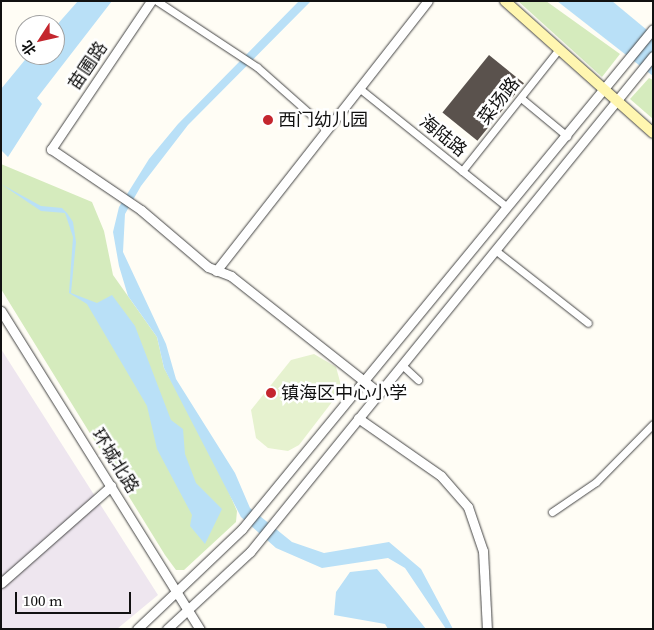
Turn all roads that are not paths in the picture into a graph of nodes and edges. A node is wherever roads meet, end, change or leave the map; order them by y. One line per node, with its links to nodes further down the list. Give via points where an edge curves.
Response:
1 (151, 1): 18 (street, 苗圃路, via 51,149 141,210)
2 (158, 1): 12 (street, via 257,67)
3 (428, 1): 8 (street)
4 (505, 1): 6 (main road)
5 (653, 30): 9 (street)
6 (559, 49): 9 (main road); 10 (street, 菜场路)
7 (653, 56): 11 (street)
8 (359, 88): 12 (street); 15 (street, 海陆路)
9 (604, 89): 11 (main road); 14 (street)
10 (521, 98): 14 (street); 15 (street, 菜场路)
11 (616, 100): 13 (main road); 17 (street)
12 (327, 129): 18 (street)
13 (653, 133)
14 (567, 136): 16 (street)
15 (462, 171): 16 (street, 海陆路)
16 (507, 207): 23 (street)
17 (495, 250): 20 (street); 21 (street)
18 (216, 271): 23 (street, via 231,276)
19 (1, 311): 27 (street, 环城北路)
20 (588, 323)
21 (402, 365): 22 (street); 24 (street)
22 (418, 380)
23 (366, 383): 24 (street); 30 (street, via 242,529)
24 (378, 393): 25 (street)
25 (358, 418): 31 (street, via 250,552); 35 (street, via 441,476 468,507 483,551)
26 (653, 424): 28 (street, via 596,482)
27 (111, 486): 29 (street); 30 (street, 环城北路)
28 (552, 512)
29 (1, 584)
30 (178, 593): 31 (street, 环城北路); 32 (street)
31 (189, 610): 33 (street); 34 (street, 环城北路)
32 (136, 629)
33 (167, 629)
34 (200, 629)
35 (487, 629)

